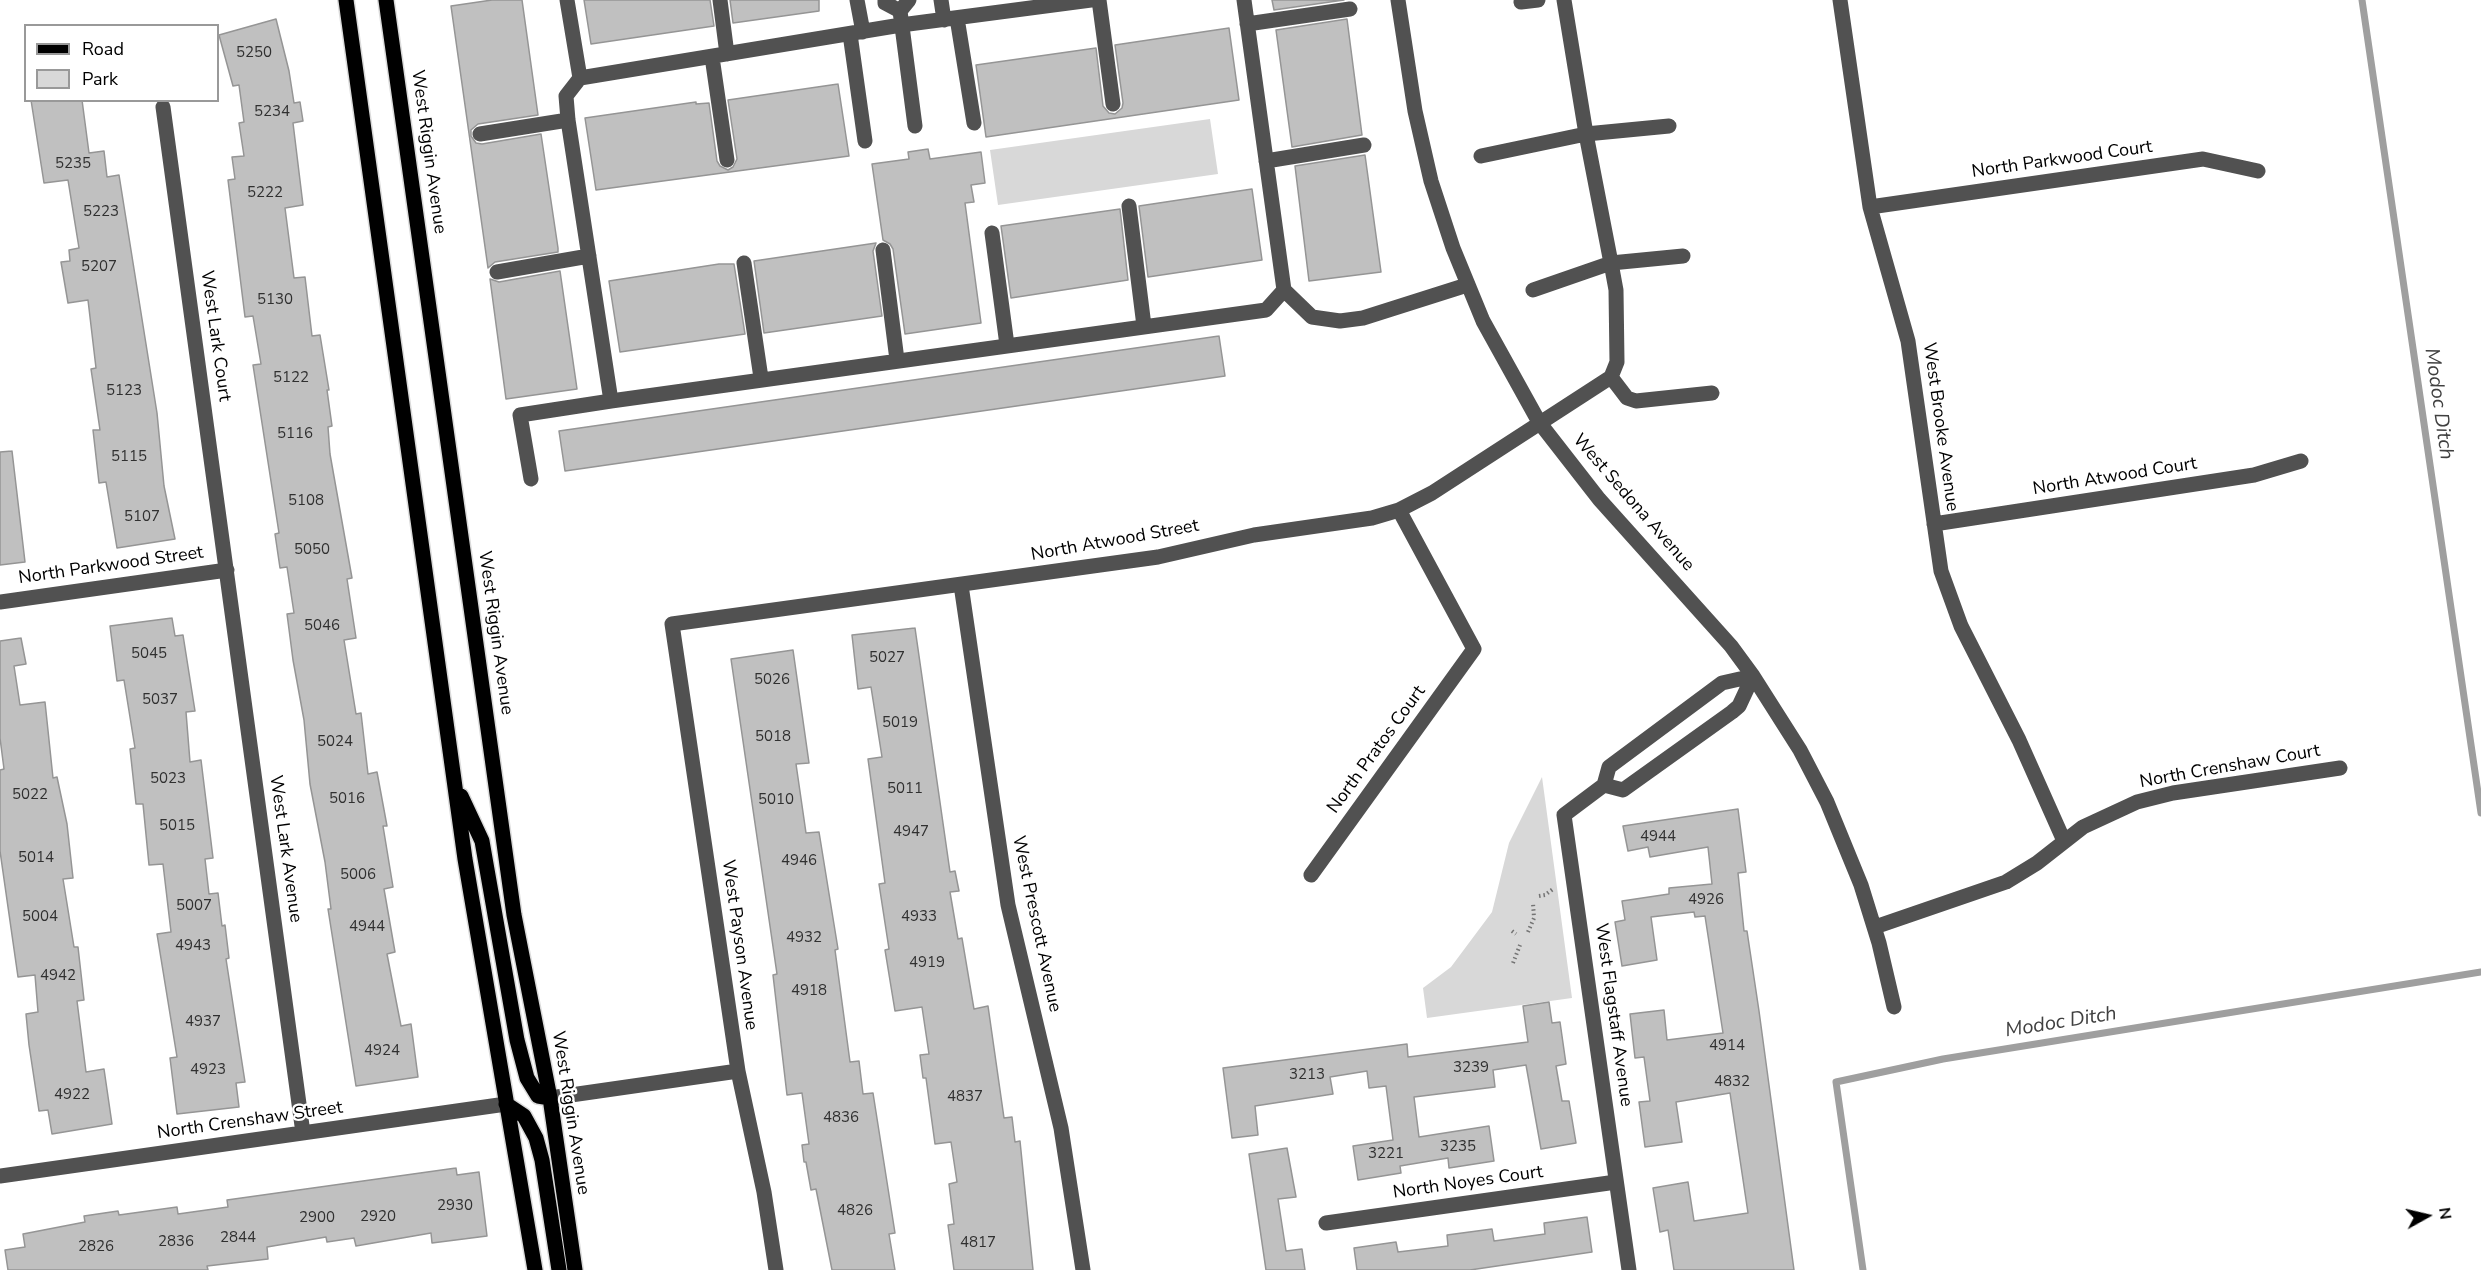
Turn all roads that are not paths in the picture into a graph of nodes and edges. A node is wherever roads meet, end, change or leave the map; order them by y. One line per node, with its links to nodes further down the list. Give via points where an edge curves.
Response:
1 (346, 0): 68 (main road)
2 (386, 0): 75 (main road, West Riggin Avenue, via 514,915)
3 (567, 0): 21 (street)
4 (720, 0): 20 (street)
5 (857, 0): 19 (street)
6 (885, 0): 16 (street)
7 (941, 0): 17 (street)
8 (1090, 0): 17 (street); 22 (street)
9 (1244, 0): 18 (street)
10 (1398, 0): 45 (street, West Sedona Avenue, via 1422,146)
11 (1538, 0): 14 (street)
12 (1564, 0): 29 (street)
13 (1840, 0): 37 (street, West Brooke Avenue)
14 (1521, 2)
15 (1350, 9): 18 (street)
16 (904, 12): 17 (street); 19 (street); 26 (street)
17 (951, 19): 25 (street)
18 (1247, 24): 34 (street)
19 (856, 33): 20 (street); 30 (street)
20 (720, 55): 21 (street); 33 (street)
21 (580, 78): 24 (street, via 566,96)
22 (1113, 104)
23 (163, 107): 60 (street, West Lark Court)
24 (568, 120): 28 (street); 40 (street)
25 (974, 123)
26 (915, 126)
27 (1669, 126): 29 (street)
28 (480, 134)
29 (1586, 134): 32 (street); 43 (street)
30 (866, 141)
31 (1364, 145): 34 (street)
32 (1481, 156)
33 (727, 160)
34 (1266, 161): 46 (street)
35 (2258, 171): 37 (street, North Parkwood Court, via 2202,159)
36 (1129, 206): 48 (street)
37 (1870, 207): 59 (street, West Brooke Avenue, via 1908,341)
38 (992, 233): 49 (street)
39 (883, 250): 50 (street)
40 (589, 256): 44 (street); 54 (street)
41 (1683, 256): 43 (street)
42 (744, 263): 52 (street)
43 (1611, 263): 47 (street); 51 (street, via 1616,290 1617,362)
44 (497, 272)
45 (1467, 285): 46 (street, via 1363,318 1340,321 1312,317); 55 (street, West Sedona Avenue, via 1504,362)
46 (1284, 290): 48 (street, via 1266,310)
47 (1533, 290)
48 (1144, 326): 49 (street)
49 (1007, 345): 50 (street)
50 (897, 360): 52 (street)
51 (1611, 377): 53 (street, via 1627,398 1636,401); 55 (street, North Atwood Street)
52 (761, 378): 54 (street)
53 (1712, 393)
54 (611, 400): 57 (street, via 520,415)
55 (1539, 422): 58 (street, North Atwood Street, via 1432,493); 64 (street, West Sedona Avenue, via 1599,498 1710,621)
56 (2301, 461): 59 (street, North Atwood Court, via 2254,475)
57 (531, 479)
58 (1399, 510): 61 (street, North Atwood Street, via 1372,518 1244,537 1167,556); 71 (street, North Pratos Court, via 1474,649)
59 (1934, 524): 70 (street, West Brooke Avenue, via 1941,571 1961,626 2019,740)
60 (227, 570): 62 (street, North Parkwood Street); 77 (street, West Lark Avenue)
61 (961, 585): 63 (street, North Atwood Street); 85 (street, West Prescott Avenue, via 1008,905 1061,1128)
62 (0, 602)
63 (672, 624): 74 (street, West Payson Avenue)
64 (1753, 676): 65 (street, West Flagstaff Avenue, via 1722,682); 66 (street, via 1738,706); 72 (street, West Sedona Avenue, via 1800,750 1827,802)
65 (1638, 746): 66 (street); 69 (street, West Flagstaff Avenue, via 1609,767)
66 (1653, 768): 69 (street, via 1623,790)
67 (2340, 768): 70 (street, North Crenshaw Court, via 2155,796 2102,816)
68 (454, 783): 75 (main road, via 482,841 516,1040 527,1078 538,1096); 76 (main road)
69 (1604, 786): 79 (street, West Flagstaff Avenue, via 1564,815)
70 (2064, 841): 72 (street, via 2006,882)
71 (1311, 875)
72 (1875, 927): 73 (street, West Sedona Avenue)
73 (1894, 1007)
74 (738, 1071): 75 (street); 84 (street, West Payson Avenue)
75 (550, 1098): 83 (main road, West Riggin Avenue)
76 (506, 1104): 77 (street, North Crenshaw Street); 81 (main road); 82 (main road, via 524,1116 536,1138)
77 (303, 1133): 78 (street, North Crenshaw Street)
78 (0, 1176)
79 (1616, 1182): 80 (street, North Noyes Court); 86 (street, West Flagstaff Avenue)
80 (1326, 1223)
81 (535, 1270)
82 (559, 1270)
83 (575, 1270)
84 (776, 1270)
85 (1083, 1270)
86 (1629, 1270)

